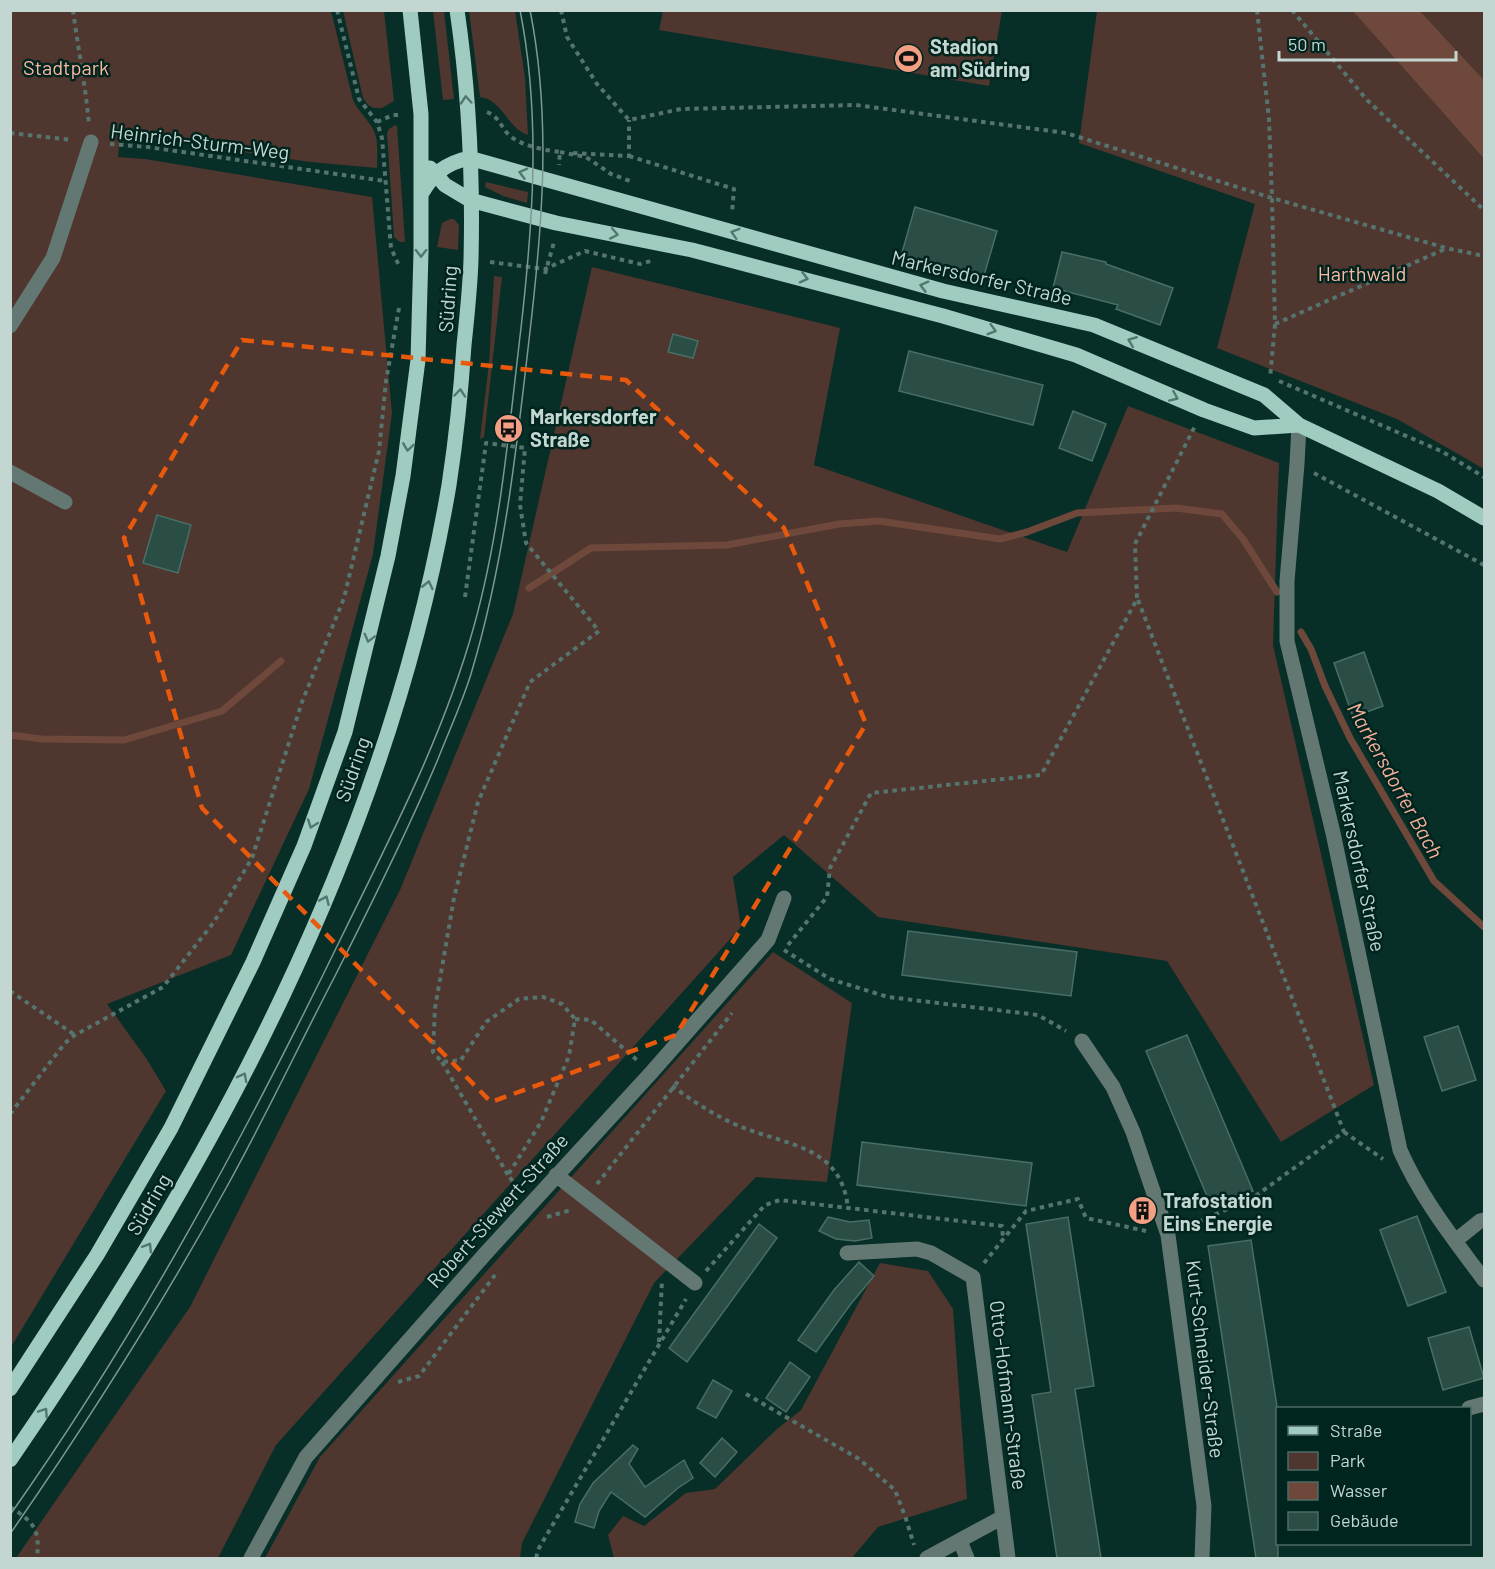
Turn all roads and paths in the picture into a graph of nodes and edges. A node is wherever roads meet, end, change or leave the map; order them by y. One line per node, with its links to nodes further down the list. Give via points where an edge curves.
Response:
1 (73, 10): 10 (path)
2 (337, 10): 15 (path, via 359,99 377,122 382,138)
3 (410, 10): 11 (main road, Südring, via 420,95)
4 (457, 10): 13 (main road, Südring, one-way to 4)
5 (561, 10): 8 (path, via 567,37 597,84)
6 (1257, 10): 17 (path, via 1269,119)
7 (1292, 10): 20 (path, via 1366,100)
8 (629, 120): 12 (path); 17 (path, via 681,109 856,105 1066,133)
9 (10, 133): 10 (path, Heinrich-Sturm-Weg)
10 (91, 142): 15 (path, Heinrich-Sturm-Weg); 33 (street, via 53,258)
11 (421, 152): 14 (main road); 16 (main road, Südring)
12 (629, 156): 19 (path, via 560,152 586,158 611,174 638,184); 21 (path, via 734,189)
13 (469, 158): 14 (main road); 18 (main road, Südring); 19 (main road, Markersdorfer Straße, one-way to 13)
14 (435, 174): 16 (main road); 18 (main road, via 455,193)
15 (385, 181): 22 (path)
16 (421, 194): 24 (main road, Südring)
17 (1272, 198): 23 (path); 32 (path)
18 (470, 200): 27 (main road, Südring); 36 (main road, one-way to 36, via 556,223 692,250 943,315 1076,355)
19 (644, 206): 21 (main road, Markersdorfer Straße)
20 (1485, 210)
21 (731, 232): 35 (main road, Markersdorfer Straße, one-way to 21, via 1094,325 943,291)
22 (392, 248): 24 (path); 29 (path)
23 (1446, 248): 25 (path); 32 (path)
24 (421, 252): 76 (main road, Südring, one-way to 76, via 418,360 403,476 383,578 342,742 304,846 258,951 171,1128 97,1255)
25 (1485, 256)
26 (661, 258): 28 (path, via 640,264 585,251 545,271)
27 (471, 259): 28 (path); 78 (main road, Südring, one-way to 27, via 69,1375 202,1153 275,1011 339,869 401,687 434,556 459,416)
28 (520, 266): 30 (path)
29 (401, 269)
30 (519, 274)
31 (400, 300): 53 (path, via 379,451 344,598 302,702 252,858 214,922 163,987)
32 (1275, 324): 34 (path)
33 (10, 326)
34 (1270, 377): 35 (path); 40 (path, via 1441,451)
35 (1264, 394): 37 (main road, Markersdorfer Straße)
36 (1204, 410): 37 (main road, via 1254,428); 45 (path, via 1135,544)
37 (1299, 425): 38 (street, Markersdorfer Straße); 42 (main road, via 1438,490)
38 (1297, 464): 43 (path); 69 (street, Markersdorfer Straße, via 1287,581 1287,641 1333,833 1400,1150 1412,1177)
39 (10, 472): 41 (street)
40 (1485, 477)
41 (65, 502)
42 (1485, 518)
43 (1485, 565)
44 (465, 597): 55 (path, via 486,442 525,448 520,505 526,543 599,630 530,682 478,802 454,898 435,1008 433,1052)
45 (1137, 599): 48 (path, via 1041,775 871,793 830,868 827,897); 59 (path)
46 (784, 898): 47 (street, Robert-Siewert-Straße)
47 (768, 940): 48 (path); 56 (street, Robert-Siewert-Straße)
48 (783, 950): 49 (path); 54 (path, via 830,979 888,997 1038,1015)
49 (776, 958)
50 (10, 991): 53 (path)
51 (734, 1011): 57 (path)
52 (575, 1019): 55 (path, via 562,1004 543,997 519,999 486,1022 460,1060); 56 (path, via 591,1020); 61 (path, via 568,1056 541,1122)
53 (75, 1035): 58 (path)
54 (1082, 1041): 67 (street, Kurt-Schneider-Straße, via 1113,1087 1133,1132)
55 (442, 1062): 61 (path)
56 (652, 1071): 62 (street, Robert-Siewert-Straße)
57 (673, 1087): 63 (path); 65 (path, via 728,1120 823,1157 842,1181)
58 (10, 1114)
59 (1344, 1132): 60 (path); 67 (path, via 1254,1197)
60 (1386, 1162)
61 (508, 1175): 64 (path)
62 (556, 1175): 63 (street); 64 (street, Robert-Siewert-Straße)
63 (586, 1199): 64 (path, via 579,1208 537,1220); 74 (street)
64 (530, 1203): 84 (street, Robert-Siewert-Straße, via 306,1457)
65 (848, 1208): 68 (path, via 1002,1226); 74 (path, via 780,1200 765,1205)
66 (1485, 1220): 69 (street)
67 (1168, 1235): 68 (path, via 1086,1218 1078,1198 1026,1211); 89 (street, Kurt-Schneider-Straße, via 1204,1506)
68 (1003, 1239): 72 (path)
69 (1455, 1241): 73 (street, Markersdorfer Straße)
70 (847, 1253): 72 (street, via 917,1249)
71 (495, 1275): 75 (path, via 418,1376)
72 (973, 1277): 80 (street, Otto-Hofmann-Straße)
73 (1485, 1280)
74 (695, 1283): 85 (path, via 538,1548)
75 (388, 1384)
76 (10, 1389)
77 (746, 1395): 82 (path, via 859,1459 895,1490)
78 (10, 1460)
79 (10, 1507): 83 (path, via 36,1528)
80 (1003, 1517): 81 (street, Otto-Hofmann-Straße); 88 (street, Otto-Hofmann-Straße)
81 (960, 1540): 86 (street, Otto-Hofmann-Straße); 87 (street)
82 (914, 1549)
83 (37, 1558)
84 (251, 1558)
85 (536, 1558)
86 (927, 1558)
87 (966, 1558)
88 (1008, 1558)
89 (1202, 1558)

